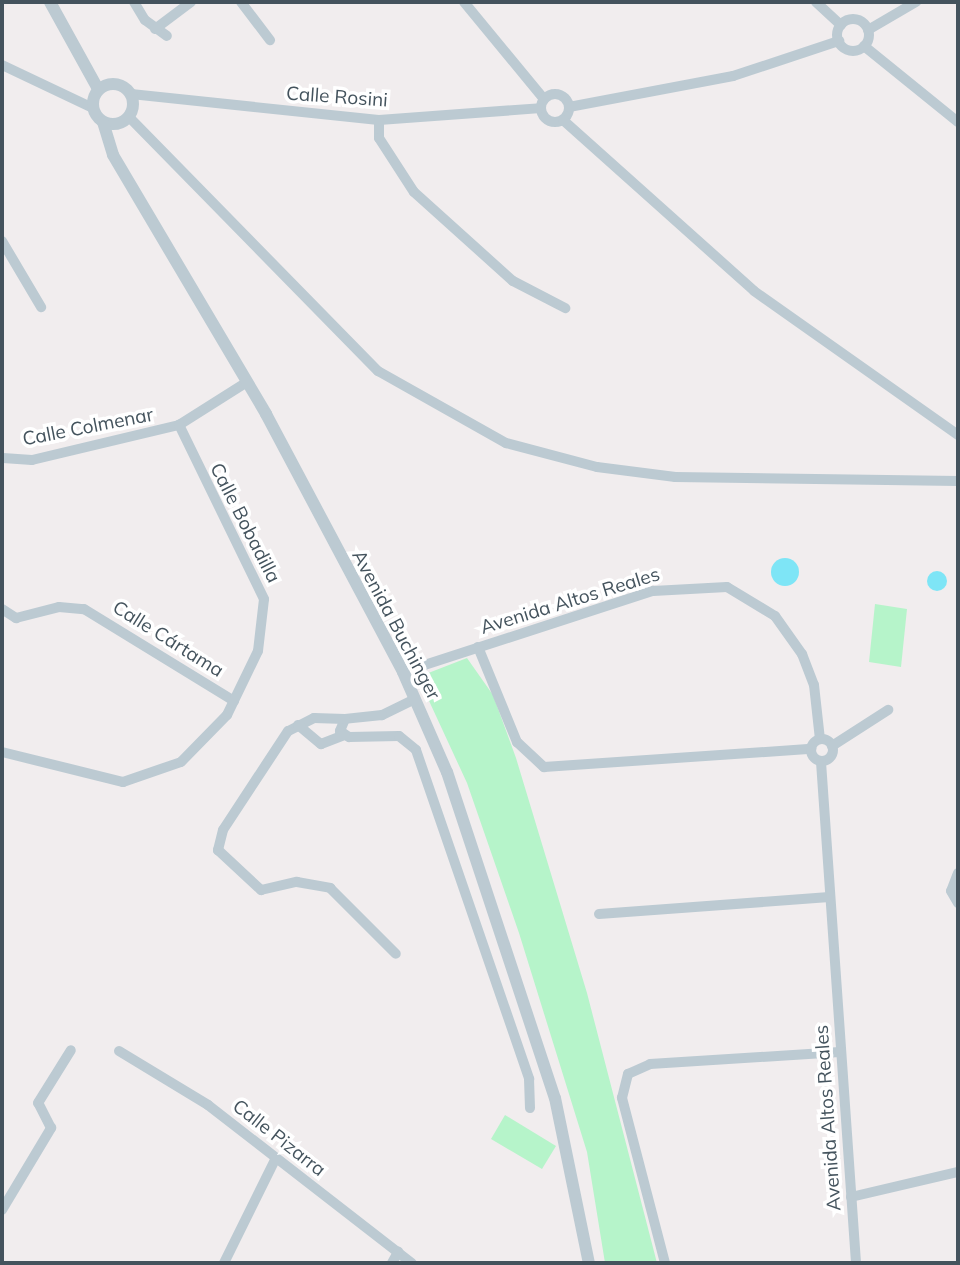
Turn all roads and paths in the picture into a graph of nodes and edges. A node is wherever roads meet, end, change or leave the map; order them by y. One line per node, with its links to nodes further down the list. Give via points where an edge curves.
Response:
1 (50, 2): 16 (street)
2 (134, 2): 9 (street)
3 (191, 2): 9 (street)
4 (241, 2): 12 (street)
5 (464, 2): 18 (street)
6 (816, 2): 8 (street)
7 (916, 2): 10 (street)
8 (841, 25): 10 (street, via 855,19); 13 (street)
9 (155, 29): 11 (street)
10 (868, 30): 14 (street)
11 (167, 36)
12 (270, 40)
13 (839, 41): 14 (street, via 849,50); 19 (street, via 733,76)
14 (864, 46): 25 (street)
15 (2, 65): 20 (street)
16 (98, 89): 17 (street, via 113,83); 20 (street)
17 (131, 94): 21 (street); 22 (street, Calle Rosini)
18 (542, 103): 19 (street, via 561,95); 22 (street, Calle Rosini); 23 (street, via 550,122)
19 (569, 107): 23 (street)
20 (93, 108): 24 (street)
21 (129, 117): 24 (street); 33 (street, via 378,371 506,443 597,467 675,477)
22 (379, 120): 28 (street, via 379,138 414,192 513,281)
23 (563, 120): 31 (street, via 754,291)
24 (103, 122): 29 (street, Avenida Buchinger, via 113,155)
25 (958, 122)
26 (2, 241): 27 (street)
27 (41, 307)
28 (565, 308)
29 (247, 382): 30 (street, Calle Colmenar); 36 (street, Avenida Buchinger)
30 (179, 425): 32 (street, Calle Colmenar, via 32,460); 38 (street, Calle Bobadilla, via 264,599 258,651)
31 (958, 435)
32 (2, 458)
33 (958, 481)
34 (2, 609): 38 (street, Calle Cártama, via 16,618 59,607 84,609)
35 (478, 647): 36 (street, Avenida Altos Reales); 43 (street, Avenida Altos Reales, via 653,591 727,587 775,616 802,654 814,685); 45 (street, via 517,742 533,761 555,771)
36 (403, 672): 37 (street, Avenida Buchinger)
37 (415, 699): 40 (street, via 383,715); 65 (street, Avenida Buchinger, via 451,785 555,1098)
38 (234, 701): 46 (street, Calle Bobadilla, via 181,762 123,782)
39 (888, 710): 44 (street)
40 (345, 719): 41 (street, via 314,718); 42 (street, via 340,725)
41 (298, 725): 42 (street, via 321,744); 52 (street, via 277,745 218,850 261,890 297,882 330,888)
42 (344, 735): 56 (street, via 399,736 416,750 530,1079)
43 (820, 740): 44 (street); 45 (street)
44 (832, 747): 47 (street, via 831,757)
45 (811, 749): 47 (street)
46 (2, 752)
47 (821, 762): 49 (street, Avenida Altos Reales)
48 (958, 873): 50 (street, via 951,891)
49 (829, 897): 51 (street); 55 (street, Avenida Altos Reales)
50 (958, 904)
51 (599, 914)
52 (396, 954)
53 (71, 1050): 60 (street, via 38,1102 51,1128)
54 (119, 1051): 57 (street, Calle Pizarra, via 155,1069)
55 (840, 1052): 59 (street, Avenida Altos Reales); 66 (street, via 640,1065 622,1092)
56 (530, 1108)
57 (276, 1158): 61 (street, Calle Pizarra); 62 (street)
58 (958, 1172): 59 (street)
59 (851, 1197): 67 (street, Avenida Altos Reales)
60 (2, 1210)
61 (398, 1252): 63 (street); 64 (street, Calle Pizarra)
62 (224, 1263)
63 (392, 1263)
64 (412, 1263)
65 (589, 1263)
66 (665, 1263)
67 (856, 1263)

